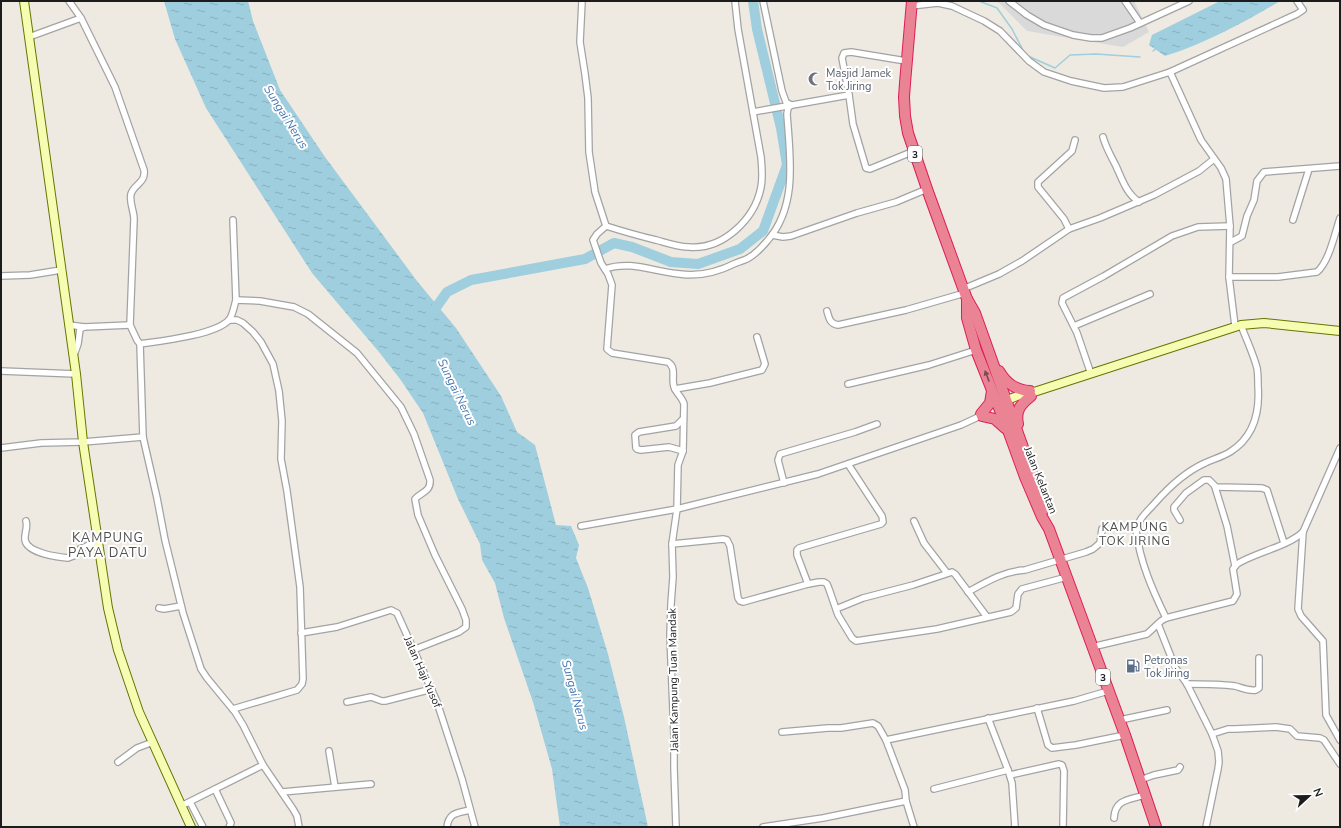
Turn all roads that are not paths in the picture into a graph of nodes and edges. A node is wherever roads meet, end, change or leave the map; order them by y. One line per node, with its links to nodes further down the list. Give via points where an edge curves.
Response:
1 (24, 1): 13 (main road)
2 (69, 1): 11 (street)
3 (582, 1): 30 (street, via 580,42 587,91 589,152 595,192)
4 (734, 1): 18 (street)
5 (763, 1): 17 (street, via 782,91)
6 (1010, 1): 12 (street, via 1034,20 1053,29 1083,37 1102,38)
7 (1125, 1): 12 (street)
8 (1189, 1): 12 (street)
9 (912, 4): 14 (highway, Jalan Kelantan / 3); 15 (street, via 952,6 1000,31 1029,61 1044,72 1088,85 1104,88 1123,87)
10 (1298, 4): 15 (street, via 1303,10 1297,14)
11 (81, 18): 13 (street); 45 (street, via 118,93 145,174 131,196 134,213)
12 (1140, 23)
13 (29, 37): 36 (main road)
14 (906, 61): 16 (street, via 844,53 842,58); 21 (highway, Jalan Kelantan / 3, via 905,116)
15 (1170, 72): 22 (street, via 1200,140)
16 (849, 95): 17 (street); 21 (street, via 855,135 866,168)
17 (789, 105): 18 (street); 33 (street, via 788,198)
18 (753, 112): 30 (street, via 763,173 762,187 758,201 746,221 730,235 712,244 689,247)
19 (1103, 137): 26 (street, via 1126,190)
20 (1075, 140): 32 (street, via 1072,151 1037,185)
21 (914, 151): 25 (highway, Jalan Kelantan / 3)
22 (1214, 159): 26 (street, via 1195,173); 31 (street, via 1226,179)
23 (1340, 166): 24 (street)
24 (1309, 169): 29 (street); 34 (street, via 1264,172 1257,181 1255,196 1242,236)
25 (927, 189): 33 (street, via 896,202 791,236); 39 (highway, Jalan Kelantan / 3)
26 (1139, 202): 32 (street)
27 (1340, 218): 38 (street, via 1327,258 1317,272 1278,277)
28 (233, 220): 41 (street)
29 (1293, 220)
30 (606, 226): 35 (street, via 593,240)
31 (1230, 226): 34 (street); 47 (street, via 1198,228 1172,236 1066,295 1062,303)
32 (1069, 229): 39 (street, via 1022,261)
33 (772, 235): 35 (street, via 751,257 705,275 680,274 631,265 615,265)
34 (1231, 242): 38 (street)
35 (605, 269): 59 (street, via 612,285 607,349 612,354 668,362 673,367)
36 (61, 270): 37 (street); 44 (main road)
37 (1, 276)
38 (1229, 277): 48 (street)
39 (965, 294): 42 (street, via 838,325 831,322); 52 (highway, Jalan Kelantan / 3, via 967,318); 54 (highway, Jalan Kelantan / 3, via 975,313)
40 (1150, 294): 47 (street)
41 (236, 300): 43 (street); 101 (street, via 286,305 308,314 357,353 404,413 430,480 428,490 415,500 418,515 467,624 459,632)
42 (827, 311)
43 (229, 320): 51 (street, via 214,329); 99 (street, via 238,320 253,332 268,354 275,371 281,411 280,459 300,578)
44 (69, 325): 46 (street); 53 (main road)
45 (130, 325): 46 (street); 51 (street)
46 (84, 326): 53 (street, via 80,329)
47 (1074, 326): 57 (street)
48 (1238, 326): 49 (main road, via 1264,323); 57 (main road); 97 (street, via 1257,368 1258,396 1252,429 1232,450 1193,469 1168,489 1140,520 1136,530 1145,571)
49 (1340, 331)
50 (757, 337): 59 (street, via 765,364 762,370)
51 (140, 344): 67 (street)
52 (976, 350): 58 (street, via 929,365); 60 (highway, Jalan Kelantan / 3, one-way to 52)
53 (73, 357): 56 (main road)
54 (991, 359): 61 (highway, via 1008,383); 62 (highway, Jalan Kelantan / 3)
55 (1, 371): 56 (street)
56 (76, 374): 68 (main road)
57 (1090, 374): 61 (main road)
58 (848, 384)
59 (675, 389): 64 (street, Jalan Kampung Tuan Mandak, via 684,404)
60 (992, 390): 62 (highway, Jalan Kelantan / 3); 63 (highway, via 990,403)
61 (1032, 393): 62 (main road); 69 (highway, via 1018,411)
62 (1003, 404): 63 (street); 66 (highway, Jalan Kelantan / 3); 69 (highway, Jalan Kelantan / 3)
63 (981, 415): 66 (highway, via 996,419); 73 (street, via 961,425)
64 (683, 419): 72 (street, Jalan Kampung Tuan Mandak); 72 (street, via 676,426 639,432 634,437 637,449 669,447)
65 (877, 424): 74 (street, via 780,454 778,460)
66 (1009, 433): 81 (highway, Jalan Kelantan / 3, via 1025,477)
67 (143, 437): 68 (street); 93 (street)
68 (83, 442): 70 (street, via 41,443); 84 (main road)
69 (1022, 444): 81 (highway, Jalan Kelantan / 3, via 1047,515)
70 (1, 448)
71 (1340, 448): 83 (street)
72 (683, 451): 76 (street, Jalan Kampung Tuan Mandak, via 678,465)
73 (848, 464): 74 (street); 91 (street, via 882,516 883,522 799,548 797,556)
74 (784, 483): 76 (street)
75 (1215, 487): 77 (street, via 1211,481 1205,479 1186,493 1174,509); 85 (street, via 1267,490); 88 (street, via 1227,526)
76 (677, 509): 80 (street); 86 (street, Jalan Kampung Tuan Mandak)
77 (1180, 520)
78 (26, 521): 84 (street, via 26,544 35,551 68,558)
79 (914, 521): 89 (street, via 924,543)
80 (581, 526)
81 (1049, 529): 87 (highway, 3)
82 (1102, 529): 87 (street, via 1099,545)
83 (1303, 532): 85 (street); 116 (street, via 1298,609 1323,641 1326,715)
84 (98, 541): 117 (main road, via 108,608 118,650 139,712)
85 (1284, 543): 88 (street)
86 (672, 544): 91 (street, via 727,540 738,598 743,602); 143 (street, Jalan Kampung Tuan Mandak, via 670,636)
87 (1061, 560): 90 (highway, 3); 92 (street, via 1009,573)
88 (1235, 566): 97 (street, via 1233,572 1236,594 1233,601)
89 (947, 573): 92 (street, via 955,574); 95 (street)
90 (1067, 577): 96 (street, via 1022,589 1014,610); 100 (highway, 3)
91 (808, 584): 95 (street, via 826,584)
92 (968, 592): 96 (street)
93 (182, 606): 94 (street); 108 (street, via 201,668)
94 (159, 608)
95 (836, 608): 96 (street, via 852,638 860,642)
96 (987, 616)
97 (1166, 618): 98 (street)
98 (1158, 624): 100 (street, via 1147,634); 103 (street, via 1175,667)
99 (301, 633): 101 (street, Jalan Haji Yusof, via 337,627 391,610 397,613); 108 (street, via 303,678 300,687)
100 (1092, 647): 105 (highway, 3)
101 (413, 650): 104 (street, Jalan Haji Yusof)
102 (1259, 658): 103 (street, via 1259,688 1256,690 1250,691 1235,686)
103 (1187, 684): 113 (street)
104 (432, 689): 106 (street, via 384,701 371,697); 134 (street, Jalan Haji Yusof, via 458,765)
105 (1108, 691): 107 (street); 111 (highway, 3)
106 (347, 702)
107 (1037, 708): 110 (street); 114 (street, via 1048,745 1052,748)
108 (233, 709): 121 (street)
109 (1167, 710): 111 (street)
110 (988, 718): 115 (street); 123 (street)
111 (1120, 720): 114 (highway, 3)
112 (782, 732): 115 (street, via 873,723 878,726)
113 (1212, 734): 120 (street, via 1228,729 1290,729 1297,736 1324,740); 149 (street, via 1219,762)
114 (1125, 735): 124 (highway, 3)
115 (886, 740): 131 (street, via 905,790)
116 (1340, 740)
117 (153, 742): 119 (street, via 137,748); 133 (main road)
118 (329, 751): 126 (street)
119 (118, 762)
120 (1340, 764)
121 (263, 765): 128 (street); 129 (street)
122 (1180, 767): 124 (street, via 1178,770)
123 (1009, 772): 127 (street); 146 (street, via 1014,796); 147 (street, via 1062,765)
124 (1140, 780): 130 (highway, 3)
125 (371, 784): 126 (street)
126 (335, 787): 129 (street)
127 (934, 788)
128 (215, 789): 132 (street); 139 (street, via 231,823)
129 (282, 792): 140 (street, via 297,816)
130 (1145, 795): 135 (street, via 1120,803 1114,812); 148 (highway, 3)
131 (906, 801): 136 (street); 145 (street)
132 (190, 802): 133 (street); 138 (street)
133 (181, 806): 137 (main road)
134 (470, 810): 141 (street, via 452,815 448,819); 142 (street, Jalan Haji Yusof)
135 (1114, 818)
136 (780, 826): 144 (street)
137 (191, 827)
138 (203, 827)
139 (229, 827)
140 (299, 827)
141 (447, 827)
142 (475, 827)
143 (676, 827)
144 (762, 827)
145 (914, 827)
146 (1015, 827)
147 (1062, 827)
148 (1156, 827)
149 (1206, 827)

